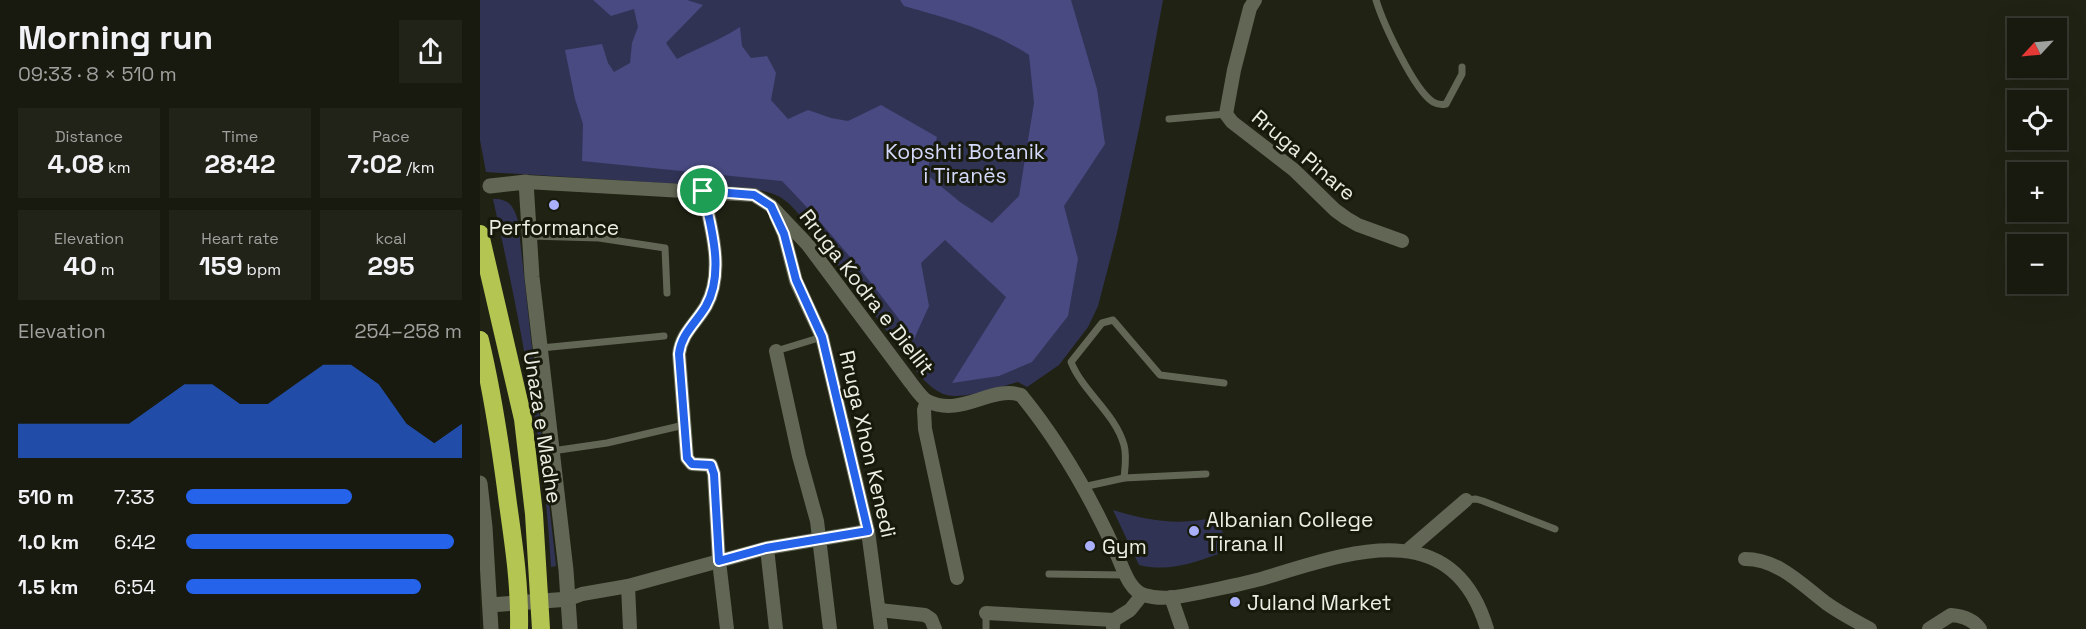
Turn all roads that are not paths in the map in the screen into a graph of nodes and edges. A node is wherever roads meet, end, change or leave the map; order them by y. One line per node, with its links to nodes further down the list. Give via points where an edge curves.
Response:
1 (1255, 0): 4 (street, Rruga Pinare, via 1244,28)
2 (1376, 0): 3 (lane, via 1398,51 1432,102 1446,104)
3 (1462, 67)
4 (1226, 114): 5 (lane); 12 (street, Rruga Pinare, via 1346,218)
5 (1169, 119)
6 (526, 183): 7 (main road, Rruga Kodra e Diellit); 8 (street, Rruga Kodra e Diellit); 11 (main road)
7 (490, 186)
8 (703, 191): 9 (street, Rruga Kodra e Diellit, via 754,195); 21 (street, via 713,239 715,276 707,303 680,345)
9 (771, 206): 15 (street, Rruga Xhon Kenedi, via 784,234 796,280); 20 (street, Rruga Kodra e Diellit, via 808,245)
10 (480, 234): 49 (highway, Unaza e Madhe, via 523,419)
11 (528, 236): 13 (lane, via 599,238 665,248); 17 (main road)
12 (1402, 242)
13 (667, 293)
14 (664, 336): 17 (lane)
15 (822, 337): 18 (lane); 29 (street, Rruga Xhon Kenedi)
16 (480, 340): 48 (highway, via 490,381 518,572)
17 (540, 348): 22 (main road)
18 (776, 351): 30 (street)
19 (1224, 383): 24 (lane, via 1160,375 1113,320 1102,323 1071,362 1119,434 1124,447)
20 (927, 400): 26 (street, Rruga Kodra e Diellit, via 949,406 970,404 1000,393 1021,395); 37 (street, via 925,429)
21 (684, 425): 22 (lane); 34 (street, via 689,463 711,465 716,482)
22 (552, 451): 41 (main road)
23 (1206, 474): 24 (lane)
24 (1124, 478): 26 (lane)
25 (480, 483): 42 (main road)
26 (1083, 487): 36 (street, Rruga Kodra e Diellit)
27 (1466, 500): 28 (lane, via 1483,501); 32 (street)
28 (1555, 529)
29 (868, 531): 30 (street); 43 (street, Rruga Xhon Kenedi)
30 (819, 539): 31 (street); 54 (street)
31 (766, 548): 34 (street); 53 (street)
32 (1408, 550): 40 (street, via 1339,555 1259,579); 58 (street, via 1431,556 1451,570 1472,596)
33 (1745, 559): 59 (street, via 1786,571 1828,604)
34 (719, 561): 38 (street); 52 (street)
35 (1049, 574): 36 (lane)
36 (1126, 575): 39 (street, Rruga Kodra e Diellit)
37 (957, 578)
38 (628, 586): 41 (street); 51 (street)
39 (1142, 595): 40 (street); 45 (street)
40 (1171, 597): 57 (street)
41 (561, 600): 42 (main road); 50 (main road)
42 (497, 605): 47 (main road)
43 (879, 610): 46 (street, via 925,615); 55 (street, Rruga Xhon Kenedi)
44 (986, 613): 45 (street); 56 (lane)
45 (1113, 624)
46 (934, 626)
47 (490, 629)
48 (519, 629)
49 (541, 629)
50 (570, 629)
51 (630, 629)
52 (727, 629)
53 (776, 629)
54 (830, 629)
55 (881, 629)
56 (986, 629)
57 (1182, 629)
58 (1487, 629)
59 (1870, 629)
60 (1929, 629): 61 (street, via 1951,615 1965,617)
61 (1980, 629)

